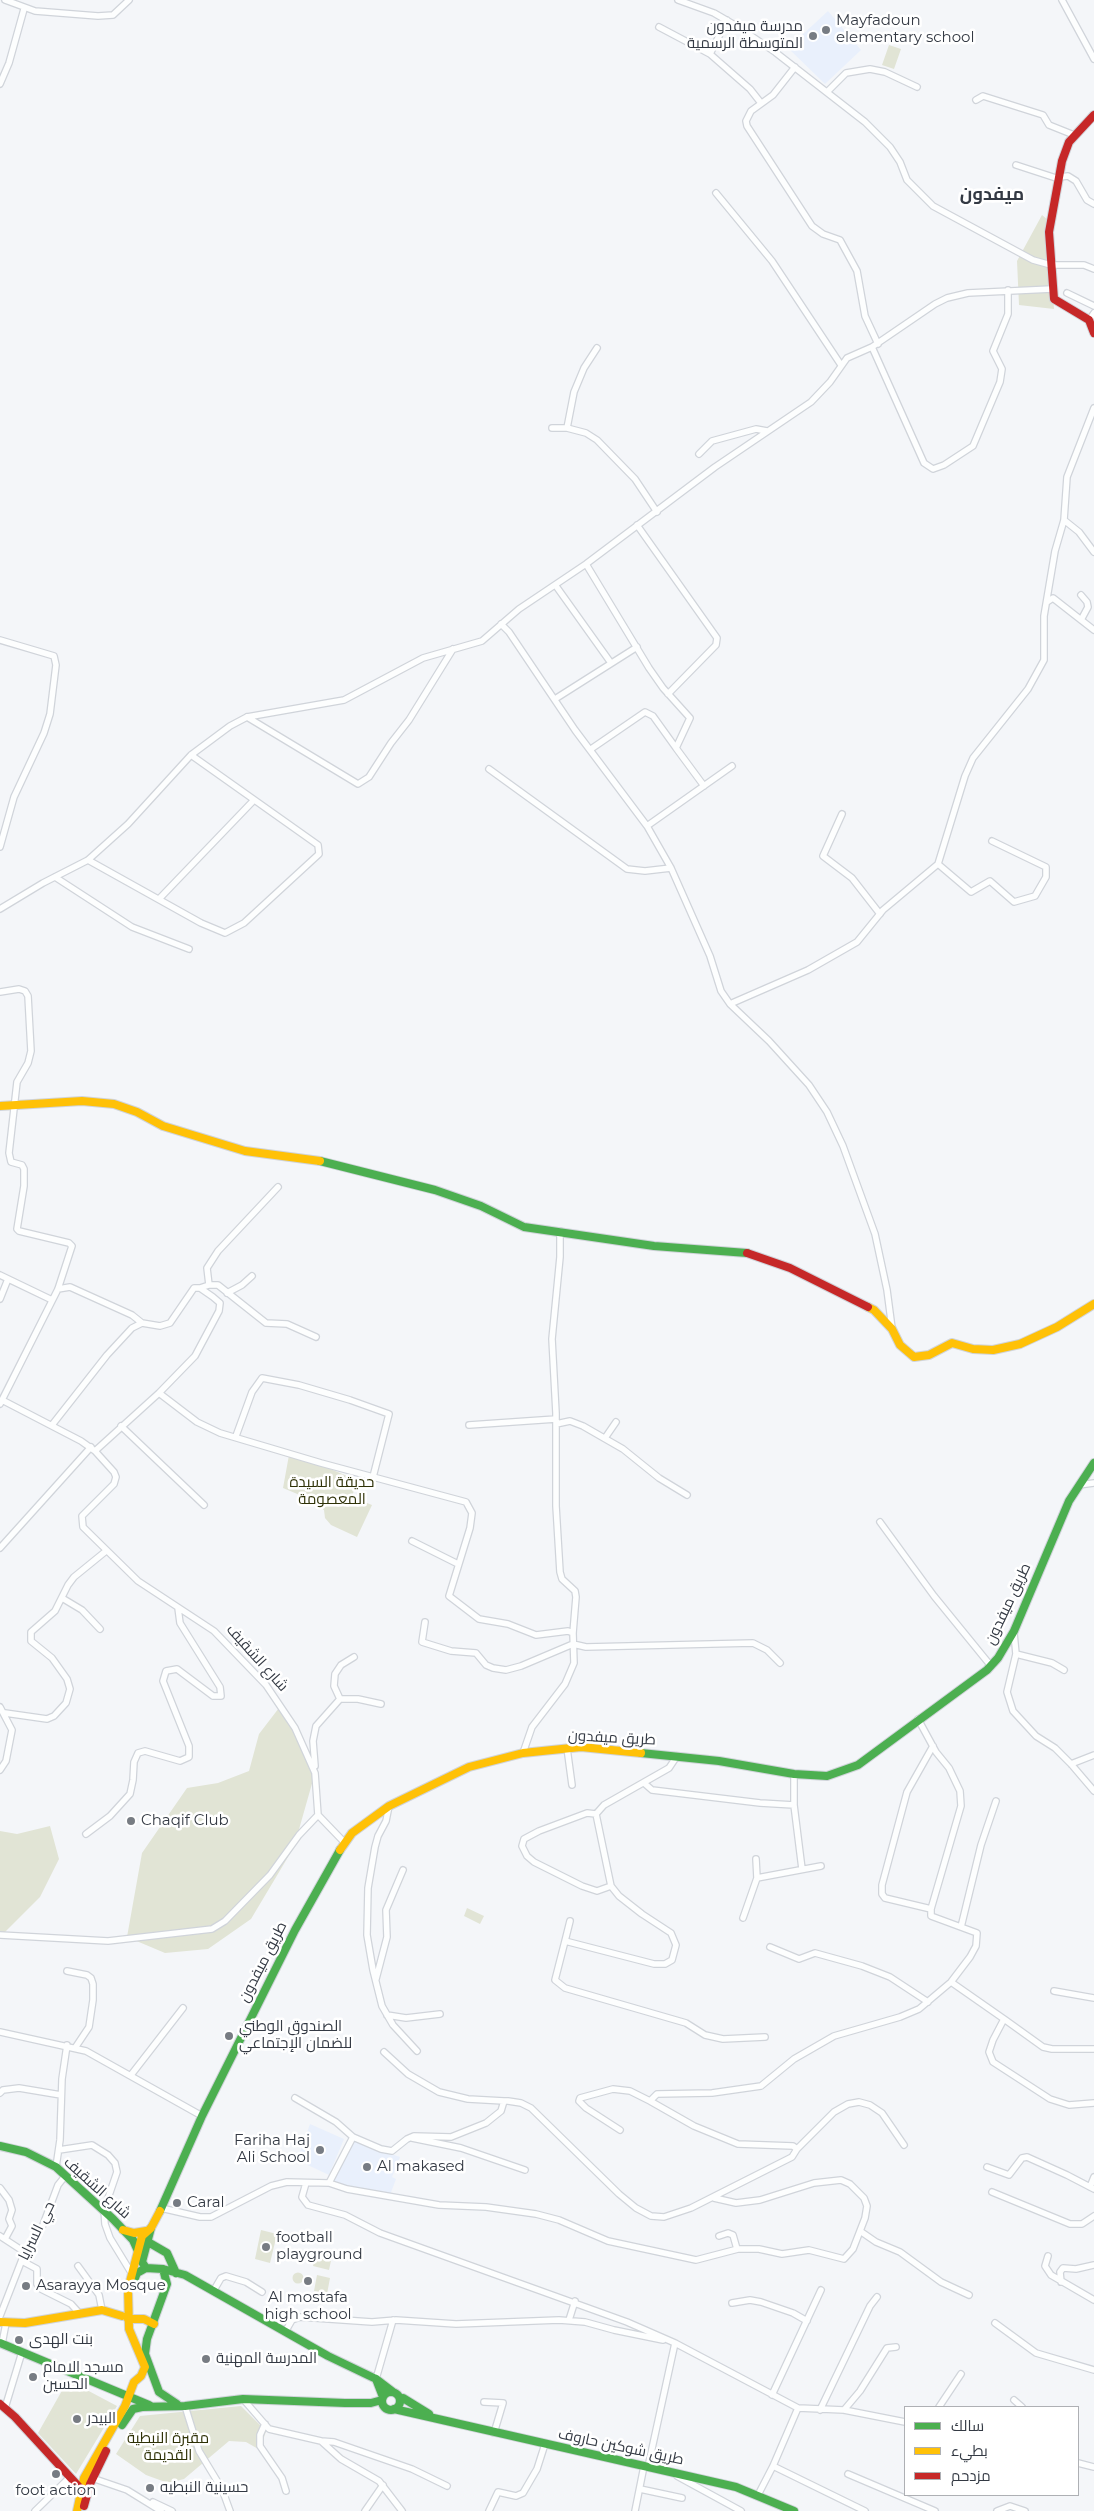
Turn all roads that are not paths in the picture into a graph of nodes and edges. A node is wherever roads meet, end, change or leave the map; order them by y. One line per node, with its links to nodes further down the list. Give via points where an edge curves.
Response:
1 (5, 0): 5 (street)
2 (129, 0): 5 (street, via 113,15 72,16)
3 (678, 0): 6 (street)
4 (1062, 0): 9 (street)
5 (24, 8): 11 (street)
6 (727, 20): 8 (street); 10 (street)
7 (659, 27): 8 (street)
8 (710, 54): 15 (street, via 750,88)
9 (1094, 59)
10 (795, 67): 13 (street); 15 (street, via 773,95)
11 (0, 84)
12 (917, 87): 13 (street, via 885,72 870,69 846,73)
13 (827, 92): 22 (street, via 884,140 894,152 907,180 932,206 985,232 1025,257)
14 (976, 100): 17 (street, via 983,96 1043,115 1049,124)
15 (761, 103): 31 (street, via 751,111 746,126 812,226 840,240 857,271 865,316)
16 (1094, 115): 17 (main road)
17 (1074, 135): 19 (main road, via 1064,154)
18 (1016, 165): 19 (street)
19 (1059, 178): 21 (street, via 1068,176 1076,181 1087,200); 22 (main road, via 1049,232)
20 (716, 193): 34 (street, via 772,261)
21 (1094, 204)
22 (1051, 265): 23 (street, via 1075,264); 24 (main road)
23 (1094, 269)
24 (1052, 289): 25 (street); 29 (main road, via 1054,299)
25 (1008, 290): 31 (street, via 947,298); 32 (street, via 1008,314 993,351 1002,369 1000,382 973,446 944,465 933,469 924,463)
26 (1067, 292): 27 (street)
27 (1094, 306)
28 (1094, 313): 29 (street)
29 (1089, 320): 30 (main road)
30 (1094, 333)
31 (878, 344): 32 (street)
32 (872, 347): 34 (street, via 852,355)
33 (597, 348): 37 (street, via 574,392)
34 (841, 366): 38 (street, via 811,402)
35 (1094, 408): 41 (street, via 1067,477)
36 (552, 428): 37 (street)
37 (567, 428): 40 (street, via 597,440 635,479)
38 (767, 431): 39 (street, via 756,429 712,442); 40 (street)
39 (699, 454)
40 (658, 512): 42 (street)
41 (1064, 520): 43 (street, via 1079,532); 47 (street, via 1055,550)
42 (636, 525): 44 (street); 55 (street, via 717,638 716,645)
43 (1094, 552)
44 (586, 564): 45 (street); 52 (street)
45 (556, 586): 49 (street); 54 (street)
46 (1081, 595): 48 (street, via 1088,607)
47 (1047, 602): 48 (street, via 1053,598); 70 (street, via 1044,660 1028,689 973,758)
48 (1082, 620): 50 (street)
49 (501, 624): 53 (street, via 482,641); 56 (street)
50 (1094, 630)
51 (0, 640): 68 (street, via 54,656 56,664 50,714 14,797)
52 (637, 647): 54 (street); 55 (street)
53 (453, 649): 57 (street, via 407,666 344,700); 57 (street, via 369,777 358,784)
54 (611, 662): 56 (street)
55 (668, 694): 58 (street, via 691,720)
56 (555, 699): 59 (street)
57 (247, 717): 60 (street, via 211,738)
58 (676, 748): 59 (street, via 653,716 645,712); 63 (street)
59 (591, 749): 66 (street)
60 (191, 755): 64 (street); 69 (street, via 128,824)
61 (732, 766): 63 (street)
62 (489, 769): 71 (street, via 627,869)
63 (704, 786): 66 (street)
64 (254, 800): 73 (street); 73 (street, via 318,845 319,854 251,917 229,932 220,932)
65 (842, 814): 75 (street, via 823,856 852,878)
66 (647, 826): 71 (street)
67 (992, 840): 70 (street, via 1046,867 1046,877 1035,896 1014,902 990,882 971,892)
68 (0, 847)
69 (88, 860): 72 (street); 73 (street)
70 (938, 864): 75 (street)
71 (671, 868): 78 (street, via 707,948 721,991)
72 (56, 877): 74 (street); 76 (street, via 132,927)
73 (159, 899)
74 (0, 909)
75 (880, 914): 78 (street, via 851,946 808,970)
76 (189, 949)
77 (0, 992): 79 (street, via 19,989 28,996 31,1051 17,1082)
78 (730, 1004): 94 (street, via 809,1085 844,1146 875,1234)
79 (14, 1104): 80 (main road); 82 (main road, via 82,1101 114,1104 163,1126 245,1151 332,1163 389,1177 481,1206 524,1227); 88 (street, via 9,1158 23,1166 25,1179 17,1228 19,1232 72,1245)
80 (0, 1106)
81 (278, 1187): 86 (street, via 218,1251 207,1268)
82 (560, 1231): 94 (main road, via 654,1246 751,1253 790,1268 865,1305); 98 (street, via 552,1339)
83 (0, 1275): 85 (street)
84 (252, 1276): 89 (street)
85 (8, 1279): 90 (street); 91 (street)
86 (209, 1285): 87 (street); 89 (street, via 218,1285)
87 (200, 1288): 93 (street, via 189,1292 170,1323 160,1326); 96 (street, via 220,1303 218,1315 195,1356)
88 (58, 1289): 91 (street); 93 (street, via 70,1287 127,1312)
89 (227, 1293): 95 (street, via 266,1323 287,1324)
90 (0, 1299)
91 (52, 1300): 97 (street)
92 (1094, 1304): 94 (main road, via 1035,1338 993,1350 952,1343 929,1355 914,1357 900,1345)
93 (142, 1323): 100 (street, via 132,1328 107,1355)
94 (892, 1329)
95 (316, 1336)
96 (159, 1393): 102 (street); 103 (street, via 204,1426)
97 (1, 1402): 100 (street)
98 (556, 1421): 101 (street); 104 (street, via 570,1421); 122 (street, via 560,1572 562,1579 575,1591)
99 (616, 1422): 104 (street)
100 (52, 1425): 105 (street)
101 (469, 1425)
102 (121, 1426): 105 (street); 111 (street)
103 (236, 1436): 107 (street); 107 (street, via 260,1379 323,1392 389,1414)
104 (605, 1438): 110 (street, via 659,1478)
105 (93, 1449): 114 (street); 115 (street, شارع الشقيف, via 116,1477 114,1484 84,1513 81,1523)
106 (1094, 1463): 109 (main road, طريق ميفدون)
107 (373, 1477): 116 (street, via 450,1496 470,1506 470,1528)
108 (1094, 1483): 109 (street)
109 (1079, 1485): 121 (main road, طريق ميفدون)
110 (687, 1494)
111 (204, 1505)
112 (880, 1522): 127 (street)
113 (412, 1541): 116 (street)
114 (0, 1548)
115 (106, 1551): 117 (street, via 74,1577); 118 (street, شارع الشقيف, via 138,1582)
116 (458, 1564): 122 (street, via 449,1596 479,1619 508,1624 536,1634)
117 (62, 1598): 120 (street, via 82,1610); 132 (street, via 55,1611 34,1627 30,1636 31,1641 64,1673 70,1689 66,1703 47,1719)
118 (178, 1608): 141 (street, شارع الشقيف, via 214,1631 266,1685 295,1728); 151 (street, via 180,1623 220,1687 220,1696 213,1696 177,1669 166,1671 163,1681 189,1746 189,1757 180,1761 145,1751 138,1753 130,1794 110,1816)
119 (425, 1622): 123 (street, via 422,1642 451,1651 476,1653 486,1665 506,1670)
120 (100, 1629)
121 (1014, 1631): 124 (street); 127 (main road, طريق ميفدون)
122 (573, 1633): 123 (street)
123 (573, 1644): 126 (street, via 586,1647 753,1643 767,1650); 136 (street, via 571,1674 537,1719)
124 (1016, 1654): 128 (street, via 1052,1663); 139 (street, via 1007,1692 1013,1711 1036,1736)
125 (354, 1657): 129 (street, via 341,1665 335,1674 333,1682)
126 (780, 1663)
127 (991, 1666): 133 (main road, طريق ميفدون)
128 (1064, 1670)
129 (340, 1699): 130 (street); 141 (street, via 316,1726 313,1741)
130 (381, 1704)
131 (0, 1707): 132 (street)
132 (5, 1713): 140 (street, via 12,1736 6,1761)
133 (918, 1719): 134 (street); 142 (main road, طريق ميفدون, via 850,1769 827,1776)
134 (933, 1746): 159 (street, via 958,1784 961,1806); 159 (street, via 907,1792 882,1885 885,1898)
135 (567, 1748): 136 (main road, طريق ميفدون); 138 (main road, طريق ميفدون); 144 (street)
136 (522, 1753): 148 (main road, طريق ميفدون, via 469,1767)
137 (1094, 1755): 139 (street)
138 (677, 1756): 142 (main road, طريق ميفدون); 143 (street, via 669,1768)
139 (1071, 1764): 145 (street)
140 (0, 1770)
141 (315, 1773): 150 (street, شارع الشقيف)
142 (794, 1774): 147 (street)
143 (644, 1783): 147 (street, via 652,1790); 149 (street, via 604,1805)
144 (572, 1786)
145 (1094, 1791)
146 (996, 1801): 162 (street, via 981,1845)
147 (794, 1805): 155 (street)
148 (389, 1806): 152 (main road, طريق ميفدون, via 361,1825); 167 (street, via 378,1836 368,1888 367,1935)
149 (596, 1814): 158 (street); 158 (street, via 587,1813 539,1831 524,1838 522,1846 534,1862 582,1886 596,1891)
150 (318, 1815): 152 (street); 163 (street, via 270,1875 225,1921 212,1929 108,1942)
151 (86, 1834)
152 (344, 1842): 190 (main road, طريق ميفدون, via 295,1930)
153 (756, 1859): 157 (street)
154 (821, 1866): 155 (street)
155 (802, 1869): 157 (street)
156 (402, 1870): 167 (street, via 386,1910 387,1937)
157 (757, 1878): 160 (street)
158 (611, 1886): 164 (street, via 619,1896 671,1933 676,1945 672,1960 654,1964)
159 (931, 1909): 162 (street, via 931,1916 936,1919)
160 (743, 1918)
161 (570, 1921): 164 (street)
162 (961, 1927): 168 (street, via 977,1933 978,1939 970,1957)
163 (0, 1935)
164 (565, 1941): 177 (street, via 555,1980 565,1988 686,2023 705,2035 723,2039)
165 (770, 1946): 171 (street, via 799,1959 815,1953 862,1966 890,1977)
166 (67, 1970): 179 (street, via 90,1977 93,1984 89,2026)
167 (376, 1982): 174 (street)
168 (951, 1982): 171 (street); 175 (street)
169 (1054, 1991): 170 (street)
170 (1094, 1998)
171 (928, 2002): 188 (street, via 900,2017 834,2036 794,2059 756,2088 657,2094)
172 (184, 2008): 183 (street)
173 (440, 2014): 174 (street, via 406,2018)
174 (387, 2015): 182 (street)
175 (1004, 2020): 180 (street, via 1043,2047); 189 (street, via 990,2046 993,2062 1050,2099 1069,2105)
176 (0, 2032): 178 (street, via 46,2044)
177 (765, 2037)
178 (67, 2045): 179 (street); 185 (street)
179 (76, 2048): 183 (street)
180 (1094, 2049)
181 (384, 2052): 187 (street, via 408,2074 439,2092 468,2099)
182 (418, 2052)
183 (131, 2075): 190 (street)
184 (0, 2093): 185 (street, via 20,2088)
185 (61, 2095): 197 (street)
186 (295, 2098): 192 (street, via 336,2122)
187 (504, 2101): 193 (street, via 495,2117 461,2134); 208 (street, via 516,2101 531,2108 600,2176 644,2213 657,2217 671,2215)
188 (650, 2101): 191 (street, via 630,2091 613,2089 580,2098 586,2108); 196 (street, via 694,2126 738,2144)
189 (1094, 2103)
190 (202, 2116): 209 (main road, طريق ميفدون)
191 (620, 2130)
192 (353, 2138): 193 (street, via 392,2151); 204 (street)
193 (411, 2138): 200 (street, via 461,2148)
194 (904, 2145): 196 (street, via 882,2113 859,2102 834,2112)
195 (0, 2146): 198 (main road, شارع الشقيف, via 26,2152)
196 (797, 2149): 208 (street, via 792,2157)
197 (59, 2150): 198 (street); 210 (street, via 92,2145 115,2163 117,2172)
198 (56, 2167): 201 (main road, شارع الشقيف)
199 (987, 2167): 206 (street, via 1009,2175 1022,2158 1027,2157)
200 (525, 2170)
201 (66, 2175): 210 (main road, شارع الشقيف); 220 (street, حي السرايا, via 58,2185 43,2226)
202 (1094, 2177): 206 (street)
203 (306, 2183): 204 (street); 209 (street, via 287,2182 271,2186 211,2217); 238 (street, via 302,2197 308,2205 345,2215 380,2233)
204 (329, 2183): 218 (street, via 438,2205 536,2214 608,2241 692,2260)
205 (0, 2188): 216 (street, via 12,2210 9,2219 12,2226)
206 (1092, 2188)
207 (992, 2192): 211 (street, via 1070,2224 1082,2224)
208 (714, 2198): 214 (street, via 736,2203 760,2200 814,2182 841,2180 850,2184 866,2202)
209 (161, 2208): 212 (main road, طريق ميفدون)
210 (104, 2210): 213 (main road, شارع الشقيف); 228 (street, via 110,2238)
211 (1094, 2216)
212 (148, 2229): 213 (main road, via 134,2233); 217 (main road); 219 (main road, طريق ميفدون, via 142,2236)
213 (123, 2230): 219 (main road, شارع الشقيف)
214 (860, 2231): 218 (street, via 850,2255 844,2259 809,2250 782,2254); 235 (street, via 900,2252 940,2282)
215 (719, 2236): 218 (street, via 733,2235)
216 (2, 2238): 220 (street)
217 (148, 2242): 225 (main road, via 142,2262); 227 (main road, via 167,2253)
218 (737, 2249)
219 (138, 2251): 228 (main road, طريق ميفدون)
220 (26, 2253): 222 (street, حي السرايا)
221 (1048, 2256): 229 (street, via 1045,2262 1047,2270)
222 (22, 2261): 241 (street, via 37,2269 36,2284 39,2288 70,2304); 242 (street, حي السرايا)
223 (1094, 2264): 229 (street, via 1076,2269 1063,2268)
224 (78, 2266): 240 (street, via 99,2295)
225 (146, 2268): 226 (main road); 234 (main road, via 136,2275)
226 (164, 2269): 227 (main road); 230 (main road)
227 (178, 2273): 230 (main road); 231 (main road)
228 (132, 2274): 234 (main road, طريق ميفدون)
229 (1061, 2282): 237 (street)
230 (167, 2284): 249 (main road)
231 (214, 2290): 233 (street, via 226,2276 246,2282); 250 (main road)
232 (822, 2290): 246 (street)
233 (262, 2292)
234 (128, 2294): 243 (main road, طريق ميفدون)
235 (969, 2295)
236 (877, 2297): 282 (street)
237 (1094, 2300)
238 (574, 2301): 245 (street); 253 (street)
239 (732, 2303): 246 (street, via 761,2302)
240 (102, 2310): 241 (main road); 243 (main road)
241 (80, 2314): 247 (main road, via 25,2323)
242 (0, 2316)
243 (125, 2317): 249 (main road, via 144,2319); 252 (main road)
244 (393, 2320): 245 (street, via 456,2324); 250 (street, via 372,2322 300,2317 292,2320); 260 (street)
245 (568, 2320): 253 (street)
246 (807, 2321): 266 (street)
247 (3, 2322): 254 (street)
248 (995, 2323): 257 (street, via 1036,2353)
249 (154, 2324): 251 (main road)
250 (285, 2332): 260 (main road)
251 (147, 2339): 252 (main road, via 141,2342); 261 (main road, via 145,2354)
252 (133, 2340): 259 (main road, via 145,2367)
253 (672, 2342): 266 (street); 292 (street)
254 (1, 2344): 256 (main road)
255 (896, 2347): 283 (street, via 887,2348)
256 (22, 2352): 263 (main road); 274 (street)
257 (1094, 2370)
258 (961, 2374): 276 (street)
259 (141, 2376): 261 (main road); 262 (main road)
260 (376, 2379): 265 (main road); 267 (main road)
261 (155, 2383): 264 (main road)
262 (132, 2388): 263 (main road); 268 (main road)
263 (117, 2392): 268 (main road)
264 (159, 2392): 275 (main road, via 168,2400); 278 (main road, via 159,2399)
265 (394, 2392): 267 (main road); 270 (main road)
266 (772, 2395): 280 (street)
267 (382, 2398): 273 (main road, via 371,2403); 279 (main road)
268 (132, 2399): 278 (main road); 301 (main road, via 84,2478)
269 (243, 2399): 273 (main road); 275 (main road); 286 (street)
270 (400, 2399): 281 (main road); 284 (main road, طريق شوكين حاروف)
271 (1014, 2400): 277 (street)
272 (484, 2402): 287 (street, via 503,2403)
273 (345, 2403): 279 (main road)
274 (2, 2406): 296 (main road)
275 (185, 2406): 278 (main road); 312 (street, via 199,2451 222,2489)
276 (940, 2406)
277 (1021, 2406)
278 (152, 2407): 297 (main road, via 137,2407 130,2412)
279 (386, 2408): 281 (main road)
280 (798, 2408): 282 (street); 291 (street)
281 (394, 2409): 284 (main road, طريق شوكين حاروف)
282 (820, 2410): 283 (street)
283 (844, 2410): 285 (street)
284 (439, 2419): 287 (main road, طريق شوكين حاروف)
285 (904, 2422)
286 (265, 2424): 288 (street, via 275,2432); 302 (street, via 260,2446 282,2478)
287 (494, 2433): 289 (main road, طريق شوكين حاروف)
288 (321, 2441): 298 (street, via 341,2459); 299 (street, via 334,2442 412,2469)
289 (545, 2444): 292 (main road, طريق شوكين حاروف); 315 (street, via 537,2469 523,2493 516,2496 498,2492)
290 (1079, 2463): 293 (street)
291 (774, 2466): 303 (street); 319 (street)
292 (646, 2467): 294 (main road, طريق شوكين حاروف); 300 (street)
293 (1094, 2467)
294 (671, 2472): 303 (main road, طريق شوكين حاروف); 317 (street)
295 (848, 2474): 320 (street)
296 (70, 2477): 301 (main road); 307 (street)
297 (92, 2478): 301 (main road); 304 (street)
298 (384, 2485): 313 (street); 314 (street)
299 (447, 2486)
300 (640, 2489): 305 (street); 316 (street)
301 (84, 2491): 306 (main road)
302 (286, 2491)
303 (758, 2495): 318 (main road, طريق شوكين حاروف)
304 (141, 2498): 310 (street); 311 (street)
305 (682, 2498)
306 (83, 2502): 308 (main road); 309 (main road)
307 (35, 2511)
308 (77, 2511)
309 (91, 2511)
310 (162, 2511)
311 (172, 2511)
312 (230, 2511)
313 (365, 2511)
314 (402, 2511)
315 (489, 2511)
316 (635, 2511)
317 (741, 2511)
318 (794, 2511)
319 (865, 2511)
320 (935, 2511)
321 (997, 2511): 322 (street, via 1010,2506)
322 (1025, 2511)

